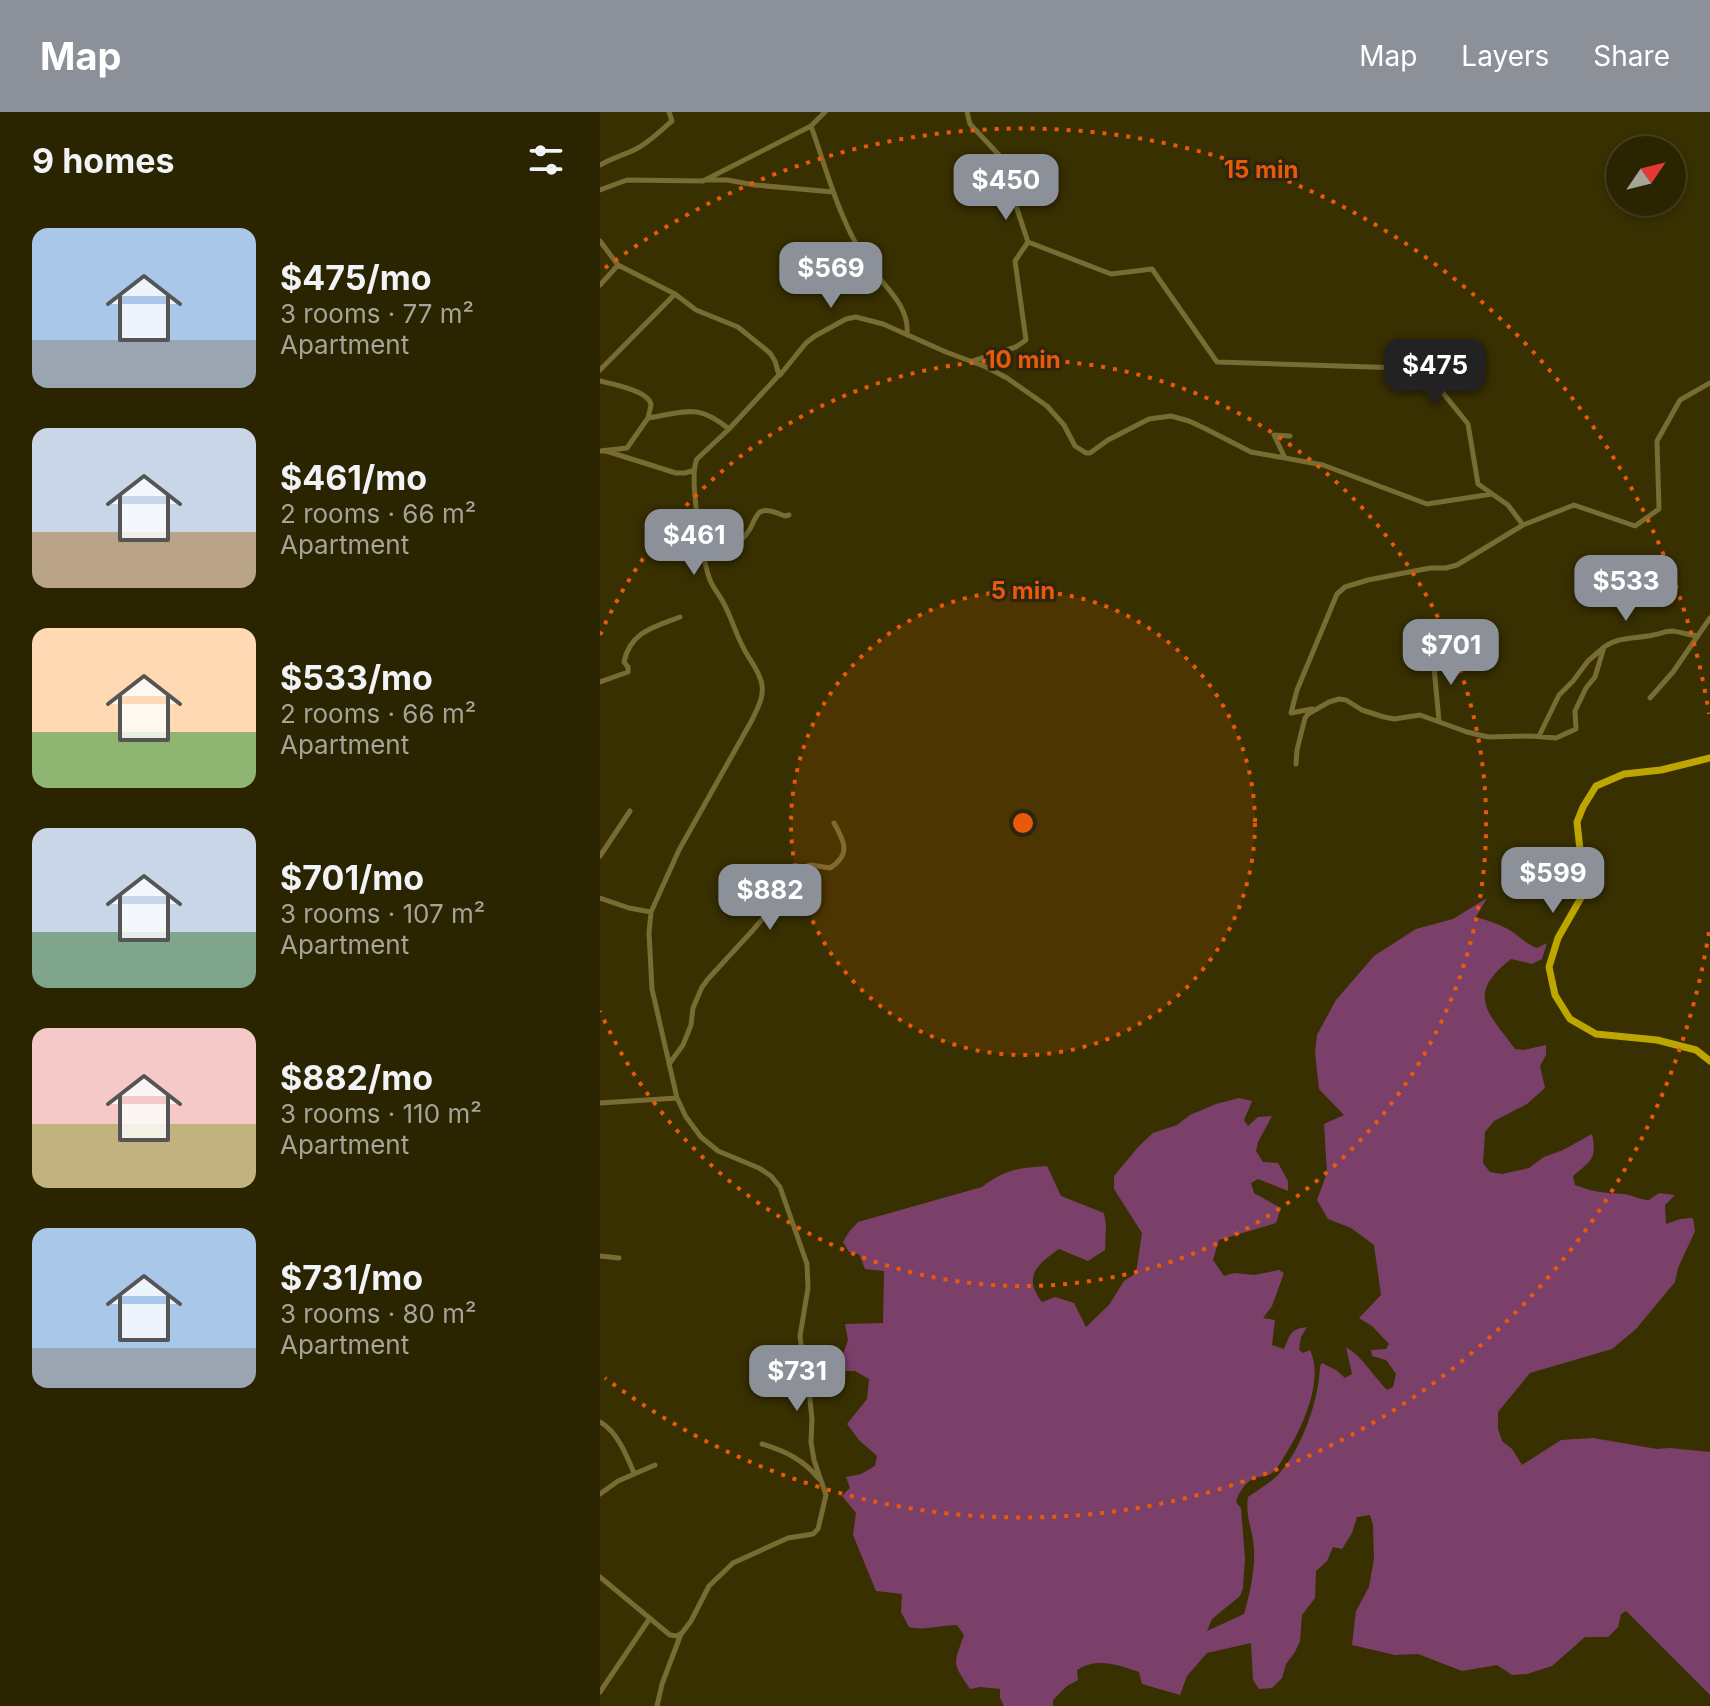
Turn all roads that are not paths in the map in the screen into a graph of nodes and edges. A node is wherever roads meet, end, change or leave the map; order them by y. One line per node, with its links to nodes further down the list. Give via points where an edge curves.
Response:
1 (669, 112): 5 (street, via 672,121 646,143)
2 (825, 112): 4 (street)
3 (967, 112): 10 (street, via 970,124 999,155)
4 (811, 126): 6 (street); 8 (street)
5 (600, 165)
6 (703, 181): 7 (street, via 627,180); 8 (street)
7 (600, 190)
8 (833, 192): 14 (street, via 867,262 900,305)
9 (600, 241): 11 (street)
10 (1028, 242): 15 (street, via 1015,261 1026,340); 26 (street, via 1111,274 1152,269 1217,362 1402,368 1443,393 1468,424 1478,484)
11 (618, 265): 12 (street); 13 (street)
12 (600, 285)
13 (675, 294): 16 (street); 17 (street, via 696,310 738,327 770,353)
14 (907, 335): 15 (street); 17 (street, via 876,321 851,318 806,343)
15 (972, 361): 24 (street, via 1047,406 1086,453 1149,419 1171,416 1251,452)
16 (600, 370)
17 (779, 375): 21 (street)
18 (600, 381): 20 (street, via 648,399)
19 (1710, 383): 28 (street, via 1680,400 1657,441 1659,509 1635,526 1574,505)
20 (648, 418): 21 (street, via 698,411); 23 (street, via 627,448)
21 (729, 429): 25 (street, via 697,459)
22 (1290, 436): 24 (street, via 1274,435)
23 (603, 451): 25 (street, via 676,473)
24 (1285, 458): 26 (street, via 1323,465 1427,504)
25 (693, 470): 29 (street)
26 (1492, 494): 28 (street)
27 (789, 515): 29 (street, via 762,511 730,548)
28 (1523, 525): 37 (street, via 1457,565 1368,580 1337,594 1291,713)
29 (701, 539): 48 (street, via 709,578 762,682 761,700)
30 (680, 617): 35 (street, via 638,635 624,656 628,672)
31 (1710, 618): 32 (street)
32 (1698, 636): 33 (street, via 1665,632 1622,638); 36 (street)
33 (1604, 647): 39 (street, via 1559,695); 41 (street, via 1595,677 1575,711 1576,729 1556,738)
34 (1433, 656): 38 (street)
35 (600, 682)
36 (1650, 698)
37 (1317, 709): 38 (street, via 1346,700 1384,717 1420,715); 43 (street, via 1302,724)
38 (1439, 721): 40 (street, via 1488,737)
39 (1542, 728): 40 (street); 41 (street)
40 (1531, 736): 41 (street)
41 (1539, 736)
42 (1710, 758): 49 (main road, via 1624,774 1596,786 1577,822 1582,896 1558,938 1549,967 1555,995 1570,1019 1596,1034 1657,1040 1696,1050)
43 (1296, 764)
44 (630, 811): 46 (street)
45 (834, 823): 50 (street, via 844,841 839,862 830,868 803,867 791,878 763,919 702,987 683,1045)
46 (600, 856)
47 (600, 898): 48 (street)
48 (651, 912): 50 (street, via 652,989)
49 (1710, 1061)
50 (669, 1065): 51 (street)
51 (677, 1098): 52 (street); 57 (street, via 701,1137 718,1151 759,1168 780,1187 807,1264 800,1336)
52 (600, 1103)
53 (600, 1256): 54 (street)
54 (619, 1258)
55 (600, 1422): 60 (street, via 609,1428)
56 (762, 1444): 59 (street)
57 (814, 1460): 59 (street); 61 (street)
58 (655, 1465): 60 (street)
59 (810, 1467): 61 (street)
60 (634, 1473): 62 (street)
61 (822, 1483): 65 (street, via 826,1495 818,1529 733,1563 709,1586)
62 (600, 1494)
63 (600, 1577): 64 (street)
64 (650, 1618): 65 (street, via 670,1635); 66 (street)
65 (682, 1633): 67 (street)
66 (600, 1692)
67 (657, 1706)

